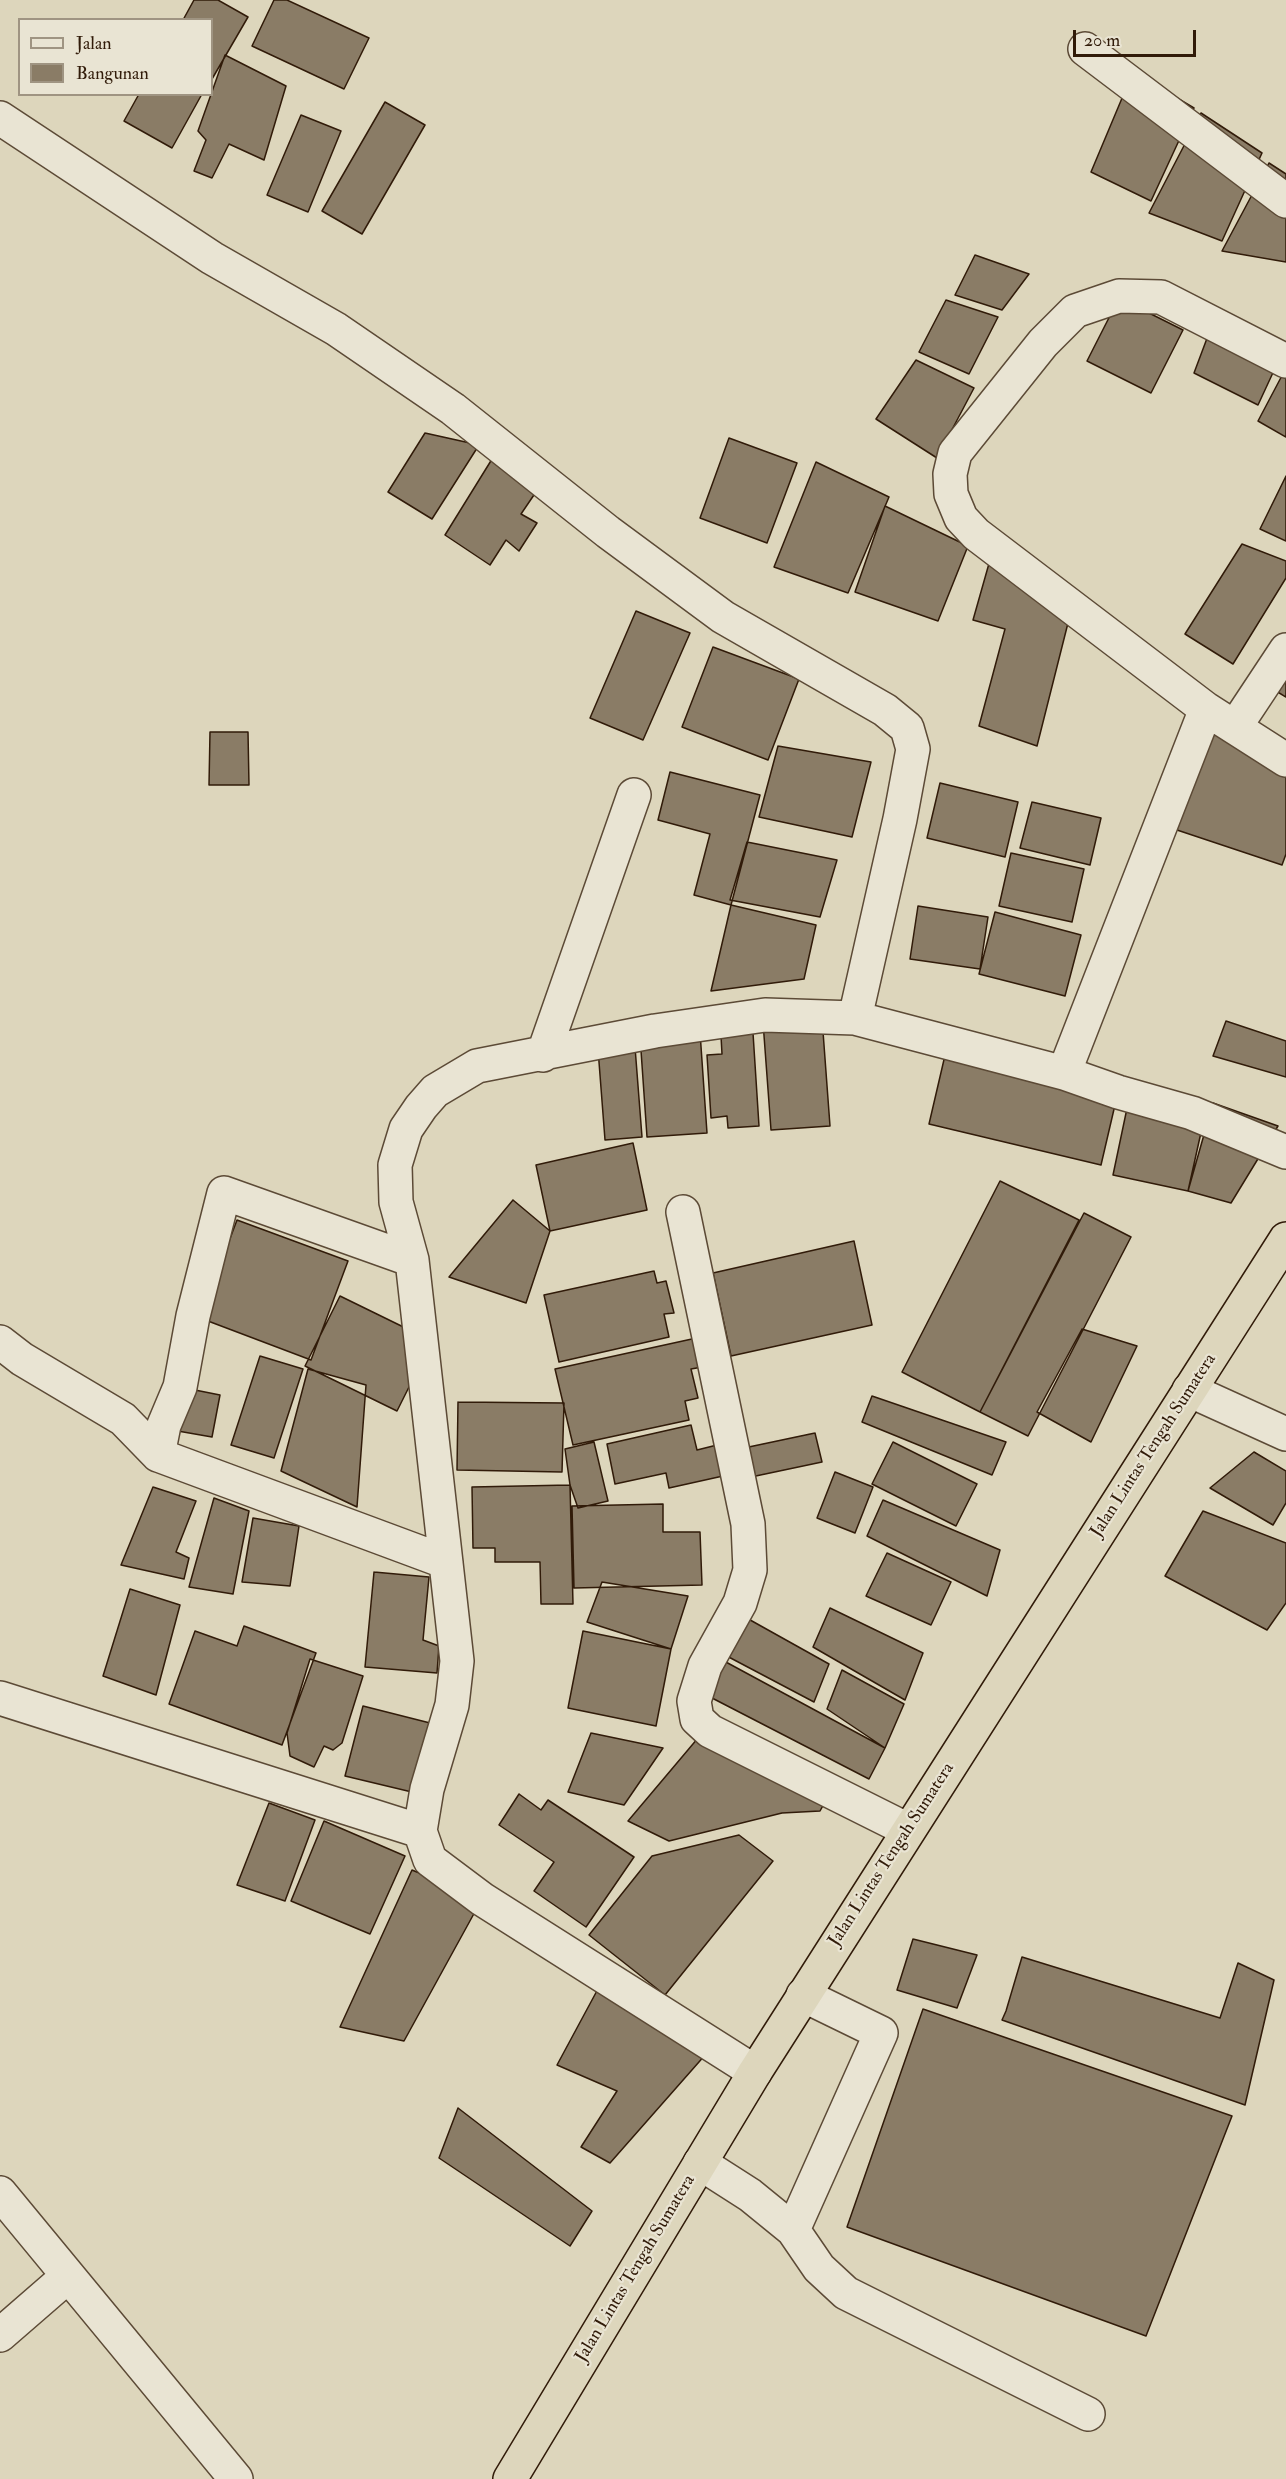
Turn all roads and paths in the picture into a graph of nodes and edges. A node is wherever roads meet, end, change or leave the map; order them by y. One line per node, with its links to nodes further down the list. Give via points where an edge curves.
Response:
1 (1084, 49): 3 (street)
2 (0, 118): 10 (street, via 212,258 336,329 453,409 723,617 885,710 907,728 913,749)
3 (1286, 201)
4 (1286, 361): 6 (street, via 1161,297 1119,296 1076,311 1043,343 955,453 950,474 951,494 960,518 976,534)
5 (1286, 650): 7 (street)
6 (1206, 709): 7 (street); 12 (street)
7 (1235, 727): 8 (street)
8 (1286, 760)
9 (634, 795): 11 (street)
10 (855, 1018): 11 (street, via 765,1015 655,1031); 12 (street)
11 (543, 1055): 16 (street, via 477,1066 435,1092 406,1129 395,1165 396,1202)
12 (1064, 1073): 13 (street, via 1192,1113)
13 (1286, 1152)
14 (683, 1212): 23 (street, via 748,1524 750,1559 740,1603 705,1666 694,1701 697,1719 710,1731)
15 (1286, 1239): 18 (highway, Jalan Lintas Tengah Sumatera)
16 (412, 1260): 20 (street, via 224,1193 193,1316 180,1387 164,1425); 21 (street)
17 (11, 1351): 20 (street, via 123,1419)
18 (1189, 1390): 19 (street); 23 (highway, Jalan Lintas Tengah Sumatera)
19 (1286, 1434)
20 (158, 1455): 21 (street)
21 (446, 1562): 24 (street, via 457,1661 452,1705 426,1789)
22 (0, 1698): 24 (street)
23 (908, 1830): 25 (highway, Jalan Lintas Tengah Sumatera)
24 (420, 1831): 26 (street, via 430,1860 466,1888)
25 (803, 1995): 26 (highway, Jalan Lintas Tengah Sumatera); 29 (street, via 881,2032)
26 (754, 2072): 27 (highway, Jalan Lintas Tengah Sumatera)
27 (700, 2163): 29 (street, via 750,2195); 34 (highway, Jalan Lintas Tengah Sumatera)
28 (0, 2193): 30 (street)
29 (793, 2230): 32 (street, via 819,2268 846,2293)
30 (68, 2276): 31 (street); 33 (street)
31 (0, 2335)
32 (1088, 2414)
33 (236, 2479)
34 (510, 2479)

